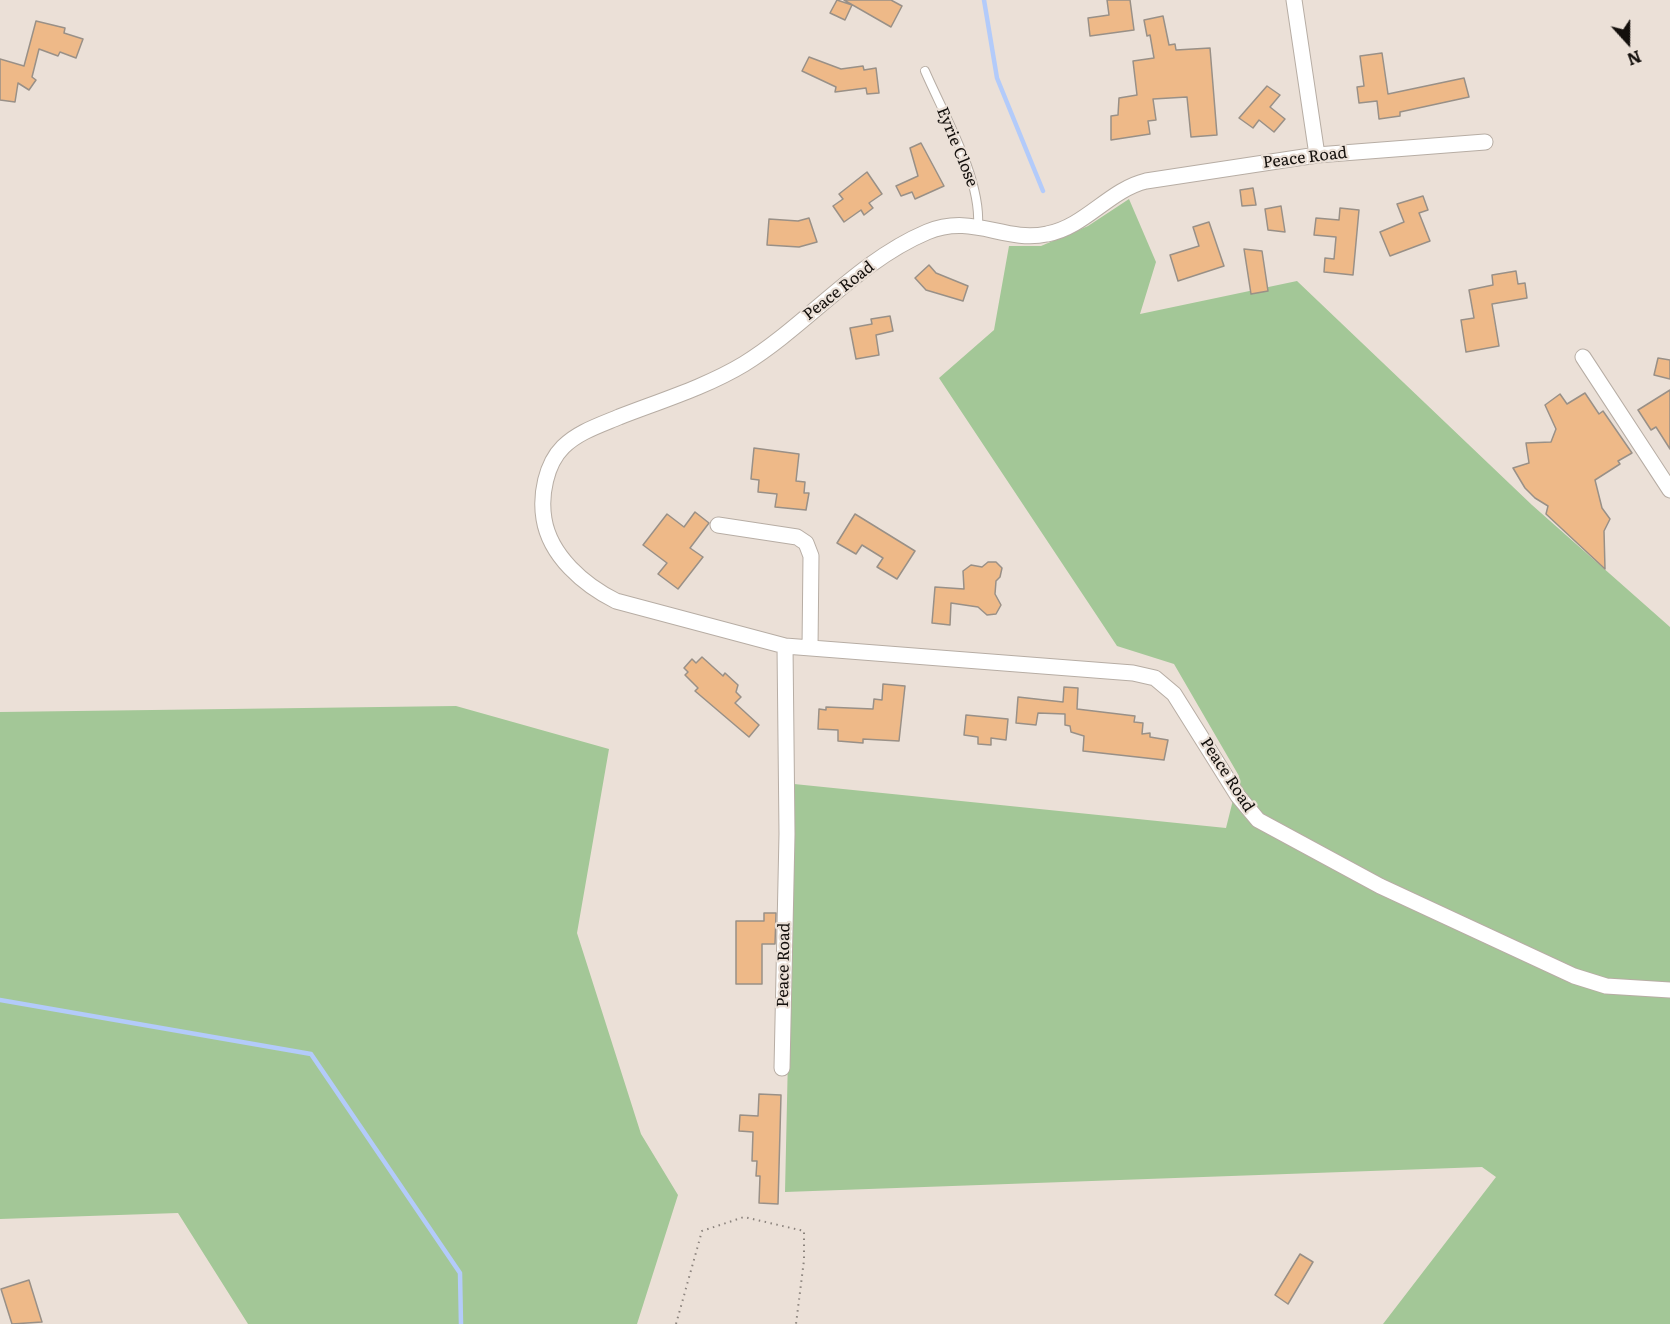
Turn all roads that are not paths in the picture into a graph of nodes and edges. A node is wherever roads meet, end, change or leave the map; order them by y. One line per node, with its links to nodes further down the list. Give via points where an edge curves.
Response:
1 (1294, 0): 4 (street)
2 (926, 71): 5 (lane, Eyrie Close, via 972,180 979,204)
3 (1485, 142): 4 (street, Peace Road)
4 (1317, 155): 5 (street, Peace Road, via 1133,184 1074,223 1048,234 1014,235)
5 (978, 225): 9 (street, Peace Road, via 944,227 908,241 746,363 591,429 564,446 550,467 544,490 545,524 555,547 579,578 616,601)
6 (1583, 357): 7 (street)
7 (1670, 490)
8 (718, 525): 10 (street, via 797,537 806,543 811,556)
9 (785, 646): 10 (street, Peace Road); 12 (street, Peace Road, via 787,834)
10 (810, 648): 11 (street, Peace Road, via 1133,673 1155,678 1174,694 1248,810 1284,837 1574,976 1606,986)
11 (1670, 990)
12 (782, 1068)

